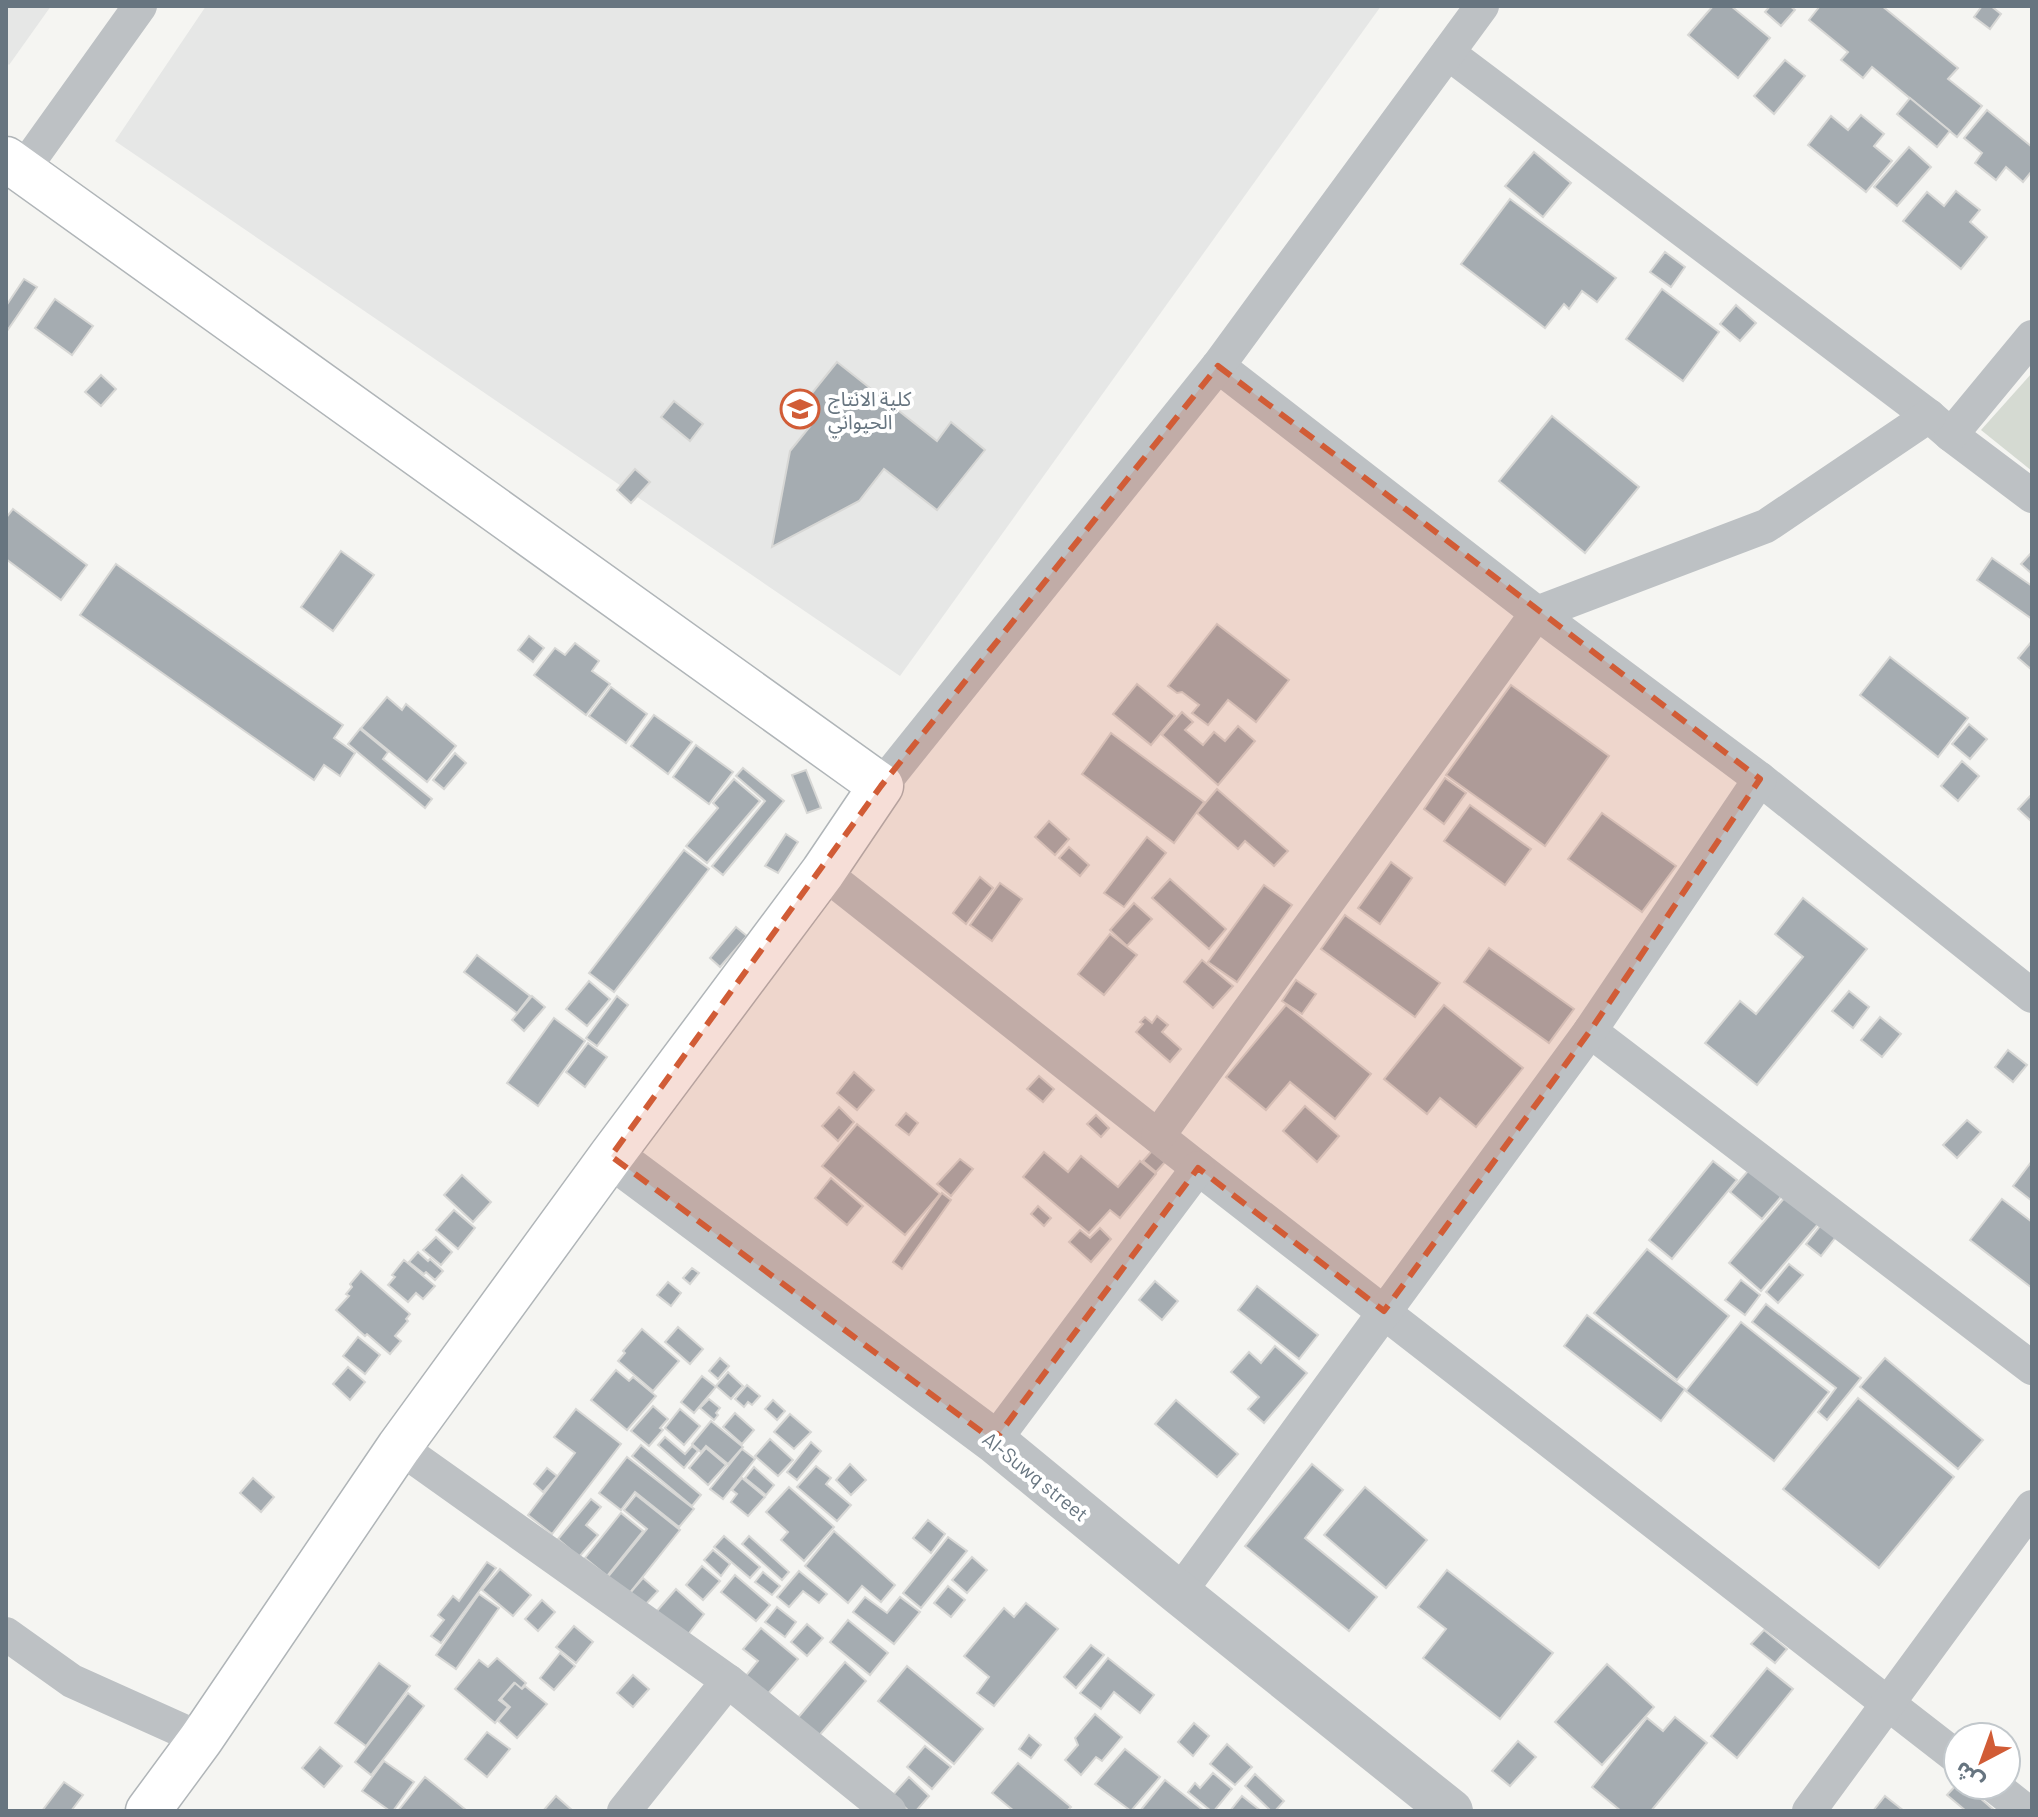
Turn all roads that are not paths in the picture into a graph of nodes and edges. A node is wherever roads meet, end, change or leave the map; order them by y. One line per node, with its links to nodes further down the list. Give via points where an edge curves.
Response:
1 (140, 6): 4 (street)
2 (1482, 6): 3 (street)
3 (1448, 53): 6 (street); 7 (street)
4 (14, 165): 11 (main road)
5 (2032, 337): 7 (street)
6 (1218, 366): 9 (street); 11 (street)
7 (1940, 425): 8 (street); 9 (street, via 1766,526)
8 (2032, 496)
9 (1537, 613): 10 (street); 15 (street)
10 (1760, 779): 13 (street); 14 (street)
11 (881, 786): 12 (main road)
12 (823, 872): 15 (street); 16 (main road)
13 (2032, 996)
14 (1590, 1031): 18 (street); 19 (street)
15 (1158, 1136): 17 (street)
16 (611, 1156): 20 (street, Al-Suwq street); 21 (main road)
17 (1198, 1168): 18 (street); 20 (street)
18 (1384, 1311): 23 (street); 26 (street)
19 (2032, 1368)
20 (994, 1441): 23 (street, Al-Suwq street)
21 (399, 1447): 25 (street); 27 (main road)
22 (2032, 1507): 26 (street)
23 (1179, 1593): 29 (street, Al-Suwq street)
24 (6, 1634): 27 (street, via 72,1681)
25 (728, 1681): 31 (street); 32 (street)
26 (1889, 1704): 28 (street); 33 (street)
27 (201, 1739): 30 (main road)
28 (1942, 1745)
29 (1430, 1805)
30 (148, 1811)
31 (624, 1811)
32 (889, 1811)
33 (1809, 1811)

